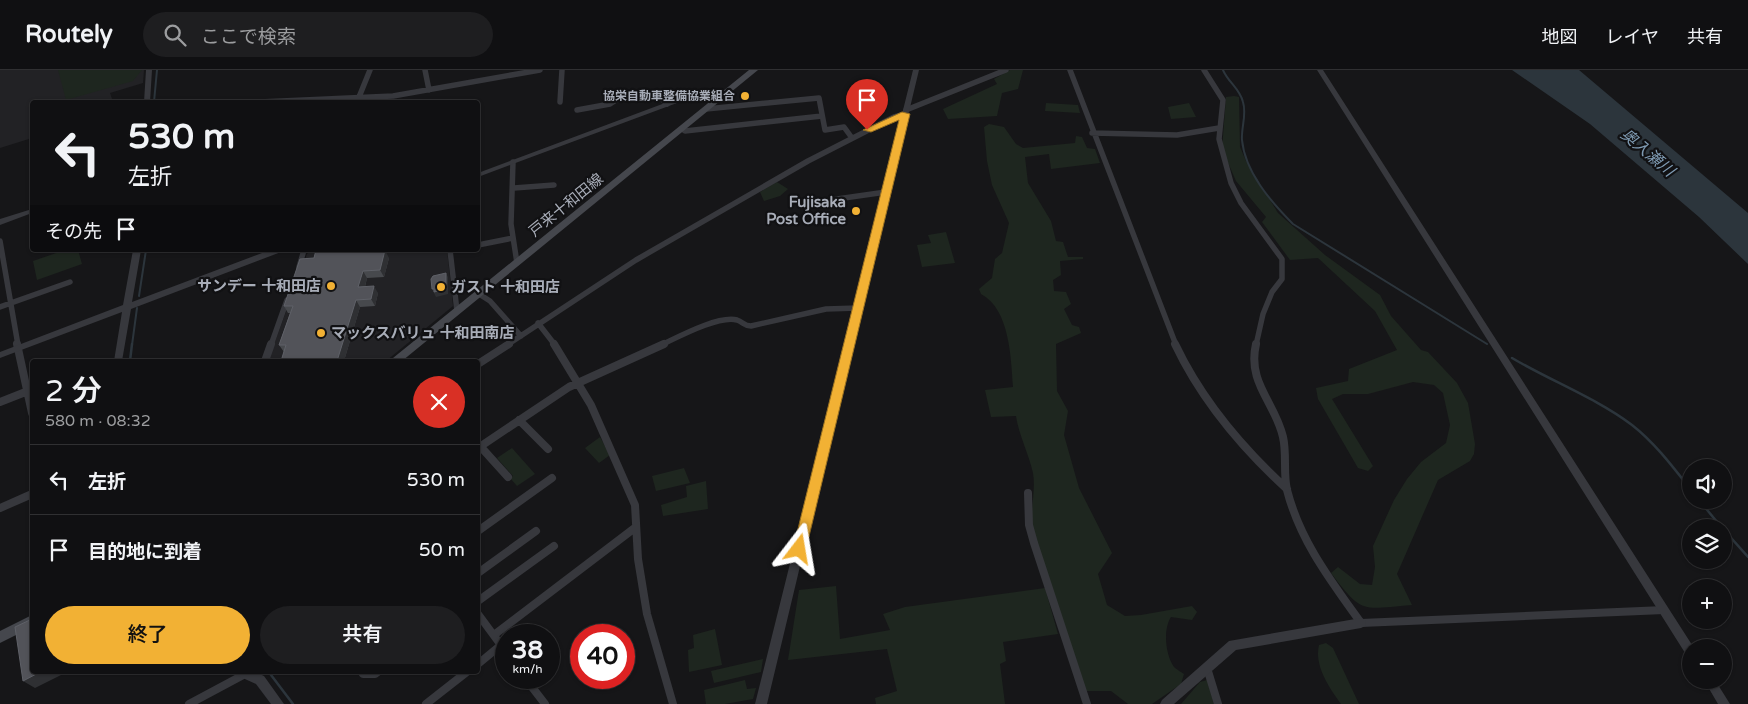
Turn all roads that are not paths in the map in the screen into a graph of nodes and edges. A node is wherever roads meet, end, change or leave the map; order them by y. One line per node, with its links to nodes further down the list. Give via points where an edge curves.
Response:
1 (149, 70): 13 (street)
2 (370, 70): 14 (street)
3 (425, 70): 12 (street)
4 (540, 70): 12 (street)
5 (562, 70): 16 (street)
6 (754, 70): 15 (main road, 戸来十和田線)
7 (916, 70): 20 (street)
8 (1006, 70): 20 (street)
9 (1070, 70): 24 (street)
10 (1204, 70): 22 (street, via 1223,100)
11 (1320, 70): 80 (street)
12 (429, 90): 14 (street)
13 (147, 100)
14 (359, 100)
15 (717, 100): 17 (street, via 696,94); 18 (main road, 戸来十和田線)
16 (560, 102)
17 (668, 104): 19 (street, via 657,94); 26 (street)
18 (706, 109): 21 (street, via 818,98); 23 (main road, 戸来十和田線)
19 (577, 110)
20 (906, 112): 25 (street); 30 (street)
21 (822, 116): 23 (street); 25 (street, via 825,130 844,126)
22 (1218, 128): 24 (street, via 1177,134); 70 (street, via 1221,152 1237,195 1282,259 1282,279 1267,302 1253,364 1283,436)
23 (682, 129): 42 (main road, 戸来十和田線)
24 (1092, 133): 70 (street, via 1168,326 1190,373 1233,435)
25 (852, 138): 52 (street, via 765,184 644,255)
26 (513, 162): 27 (street); 29 (street)
27 (480, 174)
28 (554, 185): 29 (street)
29 (514, 188): 34 (street)
30 (886, 192): 31 (street); 50 (street)
31 (802, 204)
32 (30, 212): 33 (street)
33 (0, 222)
34 (513, 238): 36 (street); 42 (street)
35 (0, 241): 41 (street)
36 (480, 246)
37 (137, 252): 49 (street)
38 (273, 252): 49 (street)
39 (305, 252): 43 (street)
40 (452, 252): 51 (street)
41 (2, 263): 47 (street)
42 (518, 263): 45 (main road, 戸来十和田線)
43 (294, 278)
44 (70, 282): 47 (street)
45 (479, 294): 51 (main road, 戸来十和田線); 53 (street, via 490,301)
46 (288, 297): 57 (street)
47 (9, 304): 48 (street); 54 (street)
48 (0, 307)
49 (126, 307): 54 (street); 56 (street)
50 (858, 308): 60 (street, via 826,309 751,326 738,320 726,320 694,330); 101 (street)
51 (457, 311): 58 (main road, 戸来十和田線)
52 (538, 324): 53 (street); 60 (street)
53 (520, 336): 59 (street)
54 (18, 348): 55 (street); 61 (street)
55 (0, 355)
56 (118, 359)
57 (266, 359)
58 (398, 359)
59 (480, 363)
60 (578, 383): 64 (street); 74 (street, via 626,483 634,505)
61 (28, 391): 62 (street); 63 (street)
62 (0, 402)
63 (30, 402)
64 (519, 420): 65 (street); 67 (street)
65 (480, 446)
66 (480, 448): 68 (street)
67 (548, 449)
68 (508, 477)
69 (552, 478): 75 (street)
70 (1287, 489): 83 (street, via 1318,563)
71 (1028, 493): 102 (street, via 1034,543)
72 (30, 495): 73 (street)
73 (0, 508)
74 (636, 528): 84 (street); 100 (street, via 647,614)
75 (480, 530)
76 (536, 531): 78 (street)
77 (554, 546): 79 (street)
78 (480, 572)
79 (480, 600)
80 (1664, 610): 83 (street); 86 (street)
81 (480, 617): 84 (street)
82 (30, 622): 85 (main road)
83 (1361, 623): 89 (street, via 1233,646)
84 (494, 635)
85 (0, 637)
86 (1683, 639)
87 (495, 654): 88 (street)
88 (480, 663)
89 (1207, 668): 95 (street); 103 (street)
90 (240, 674): 96 (street)
91 (248, 674): 97 (street, via 260,680)
92 (464, 674): 98 (street)
93 (533, 689): 99 (street)
94 (1715, 689): 104 (street)
95 (1172, 702)
96 (188, 704)
97 (278, 704)
98 (426, 704)
99 (545, 704)
100 (673, 704)
101 (761, 704)
102 (1087, 704)
103 (1218, 704)
104 (1724, 704)

